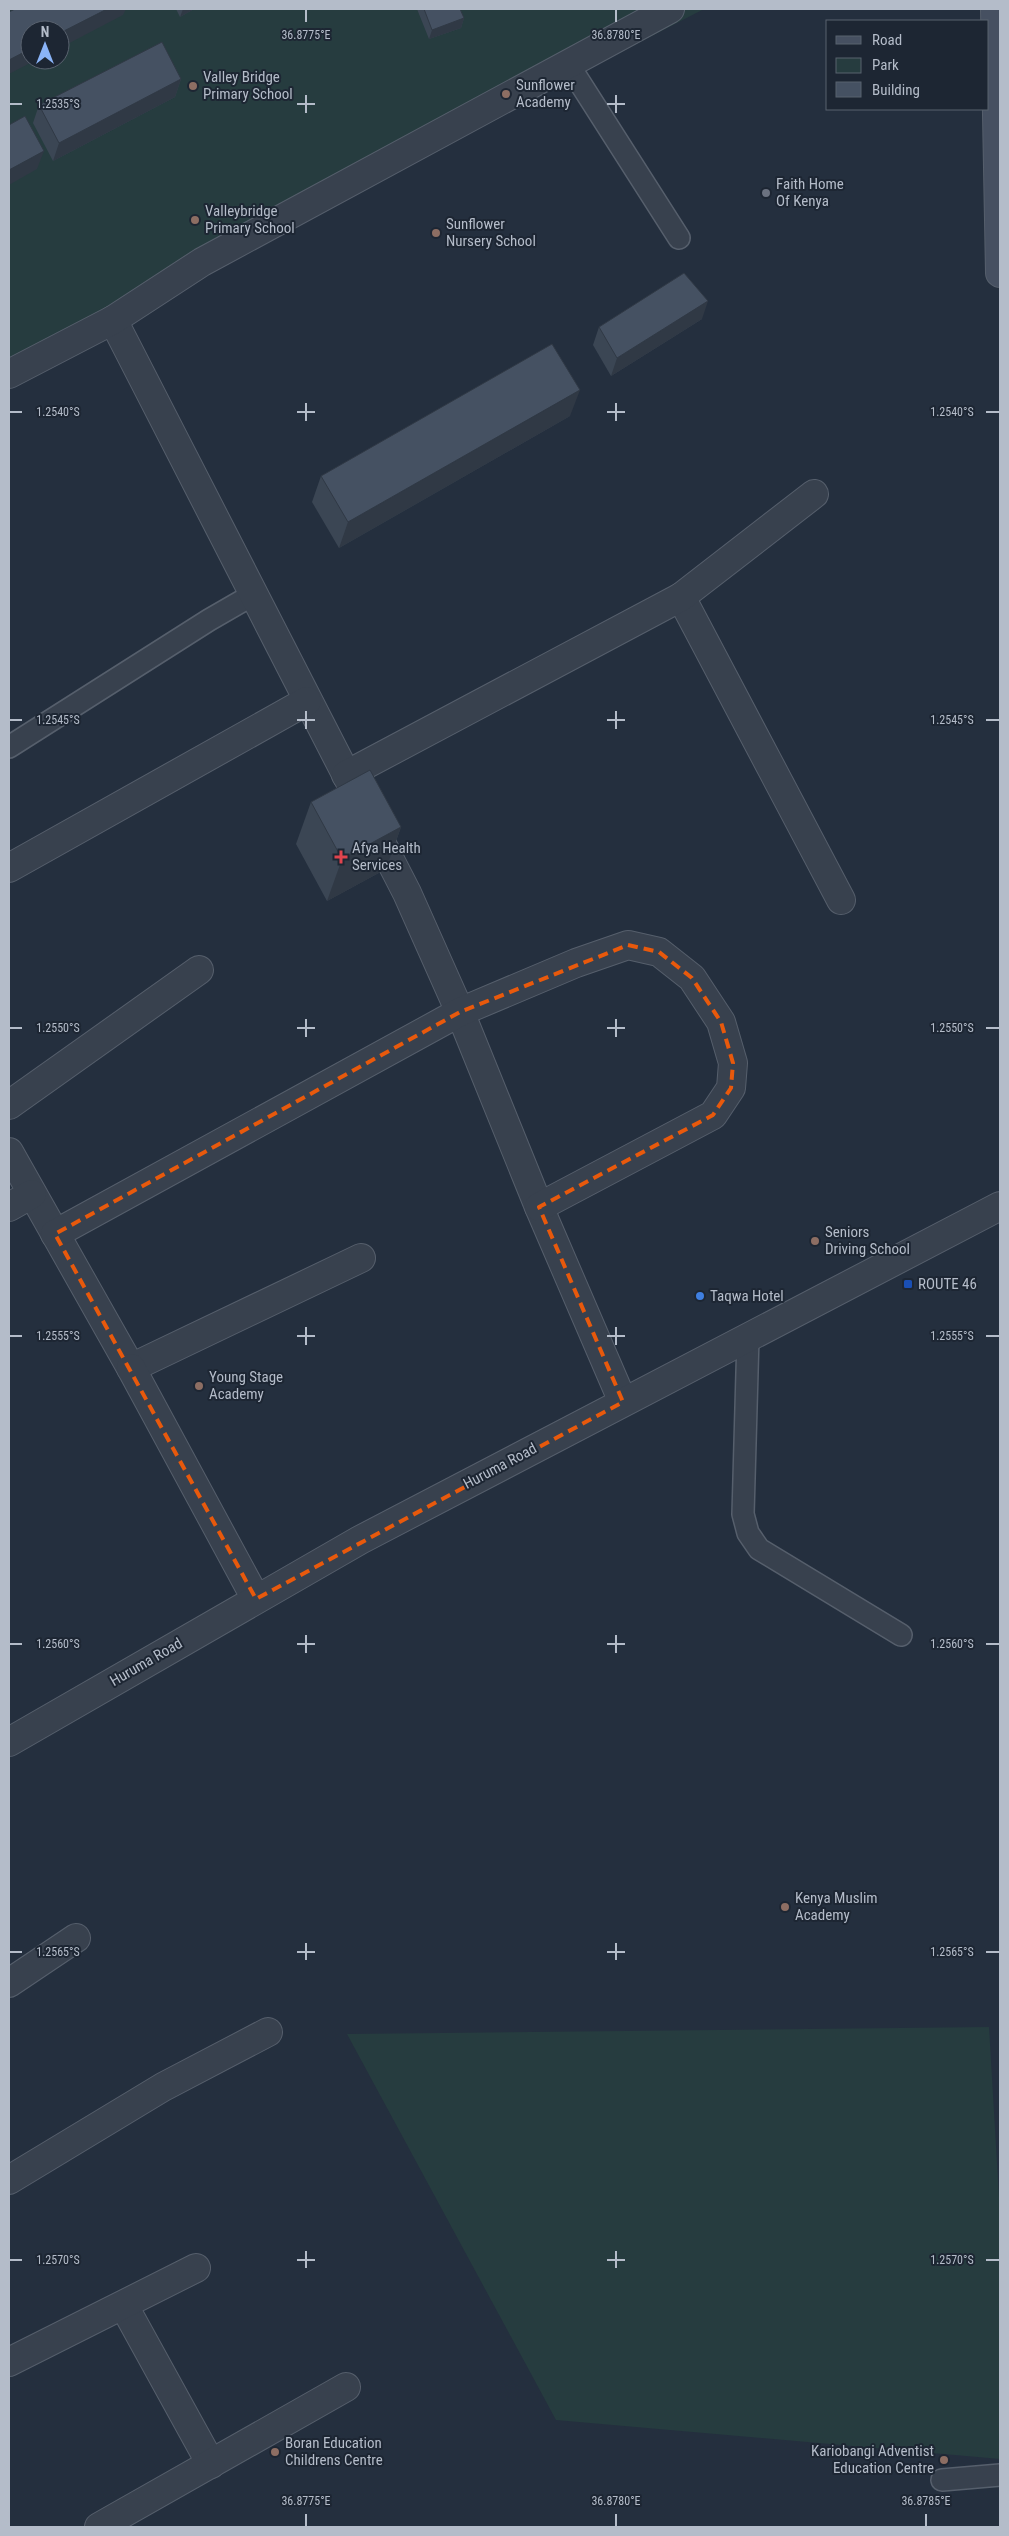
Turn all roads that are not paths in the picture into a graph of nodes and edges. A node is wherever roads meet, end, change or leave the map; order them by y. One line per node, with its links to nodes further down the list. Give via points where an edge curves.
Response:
1 (670, 9): 3 (street)
2 (994, 9): 5 (main road)
3 (568, 64): 4 (lane); 6 (street, via 202,262)
4 (679, 238)
5 (1000, 273)
6 (113, 320): 7 (street); 9 (street)
7 (9, 374)
8 (814, 494): 10 (street)
9 (254, 594): 11 (street); 12 (lane)
10 (681, 597): 13 (street); 15 (street)
11 (308, 701): 13 (street); 14 (street)
12 (9, 748)
13 (346, 775): 17 (street, via 407,893)
14 (9, 868)
15 (841, 900)
16 (199, 970): 18 (street)
17 (460, 1012): 23 (street); 23 (street, via 576,963 628,945 659,952 692,978 721,1022 733,1063 731,1088 713,1115); 24 (street)
18 (9, 1105)
19 (9, 1152): 20 (street)
20 (32, 1194): 22 (street); 24 (street)
21 (1000, 1206): 26 (street, Huruma Road)
22 (9, 1207)
23 (539, 1207): 28 (street)
24 (55, 1234): 27 (street)
25 (361, 1258): 27 (street)
26 (748, 1337): 28 (street, Huruma Road); 30 (lane, via 743,1514 748,1533 759,1549)
27 (131, 1368): 29 (street)
28 (623, 1402): 29 (street, Huruma Road, via 360,1540)
29 (256, 1599): 31 (street, Huruma Road)
30 (901, 1634)
31 (9, 1742)
32 (76, 1938): 33 (street)
33 (9, 1982)
34 (268, 2032): 35 (street, via 163,2087)
35 (9, 2180)
36 (196, 2268): 37 (street)
37 (124, 2306): 38 (street); 40 (street)
38 (9, 2362)
39 (346, 2387): 40 (street)
40 (211, 2464): 43 (street)
41 (1000, 2475): 42 (lane)
42 (942, 2480)
43 (99, 2527)

